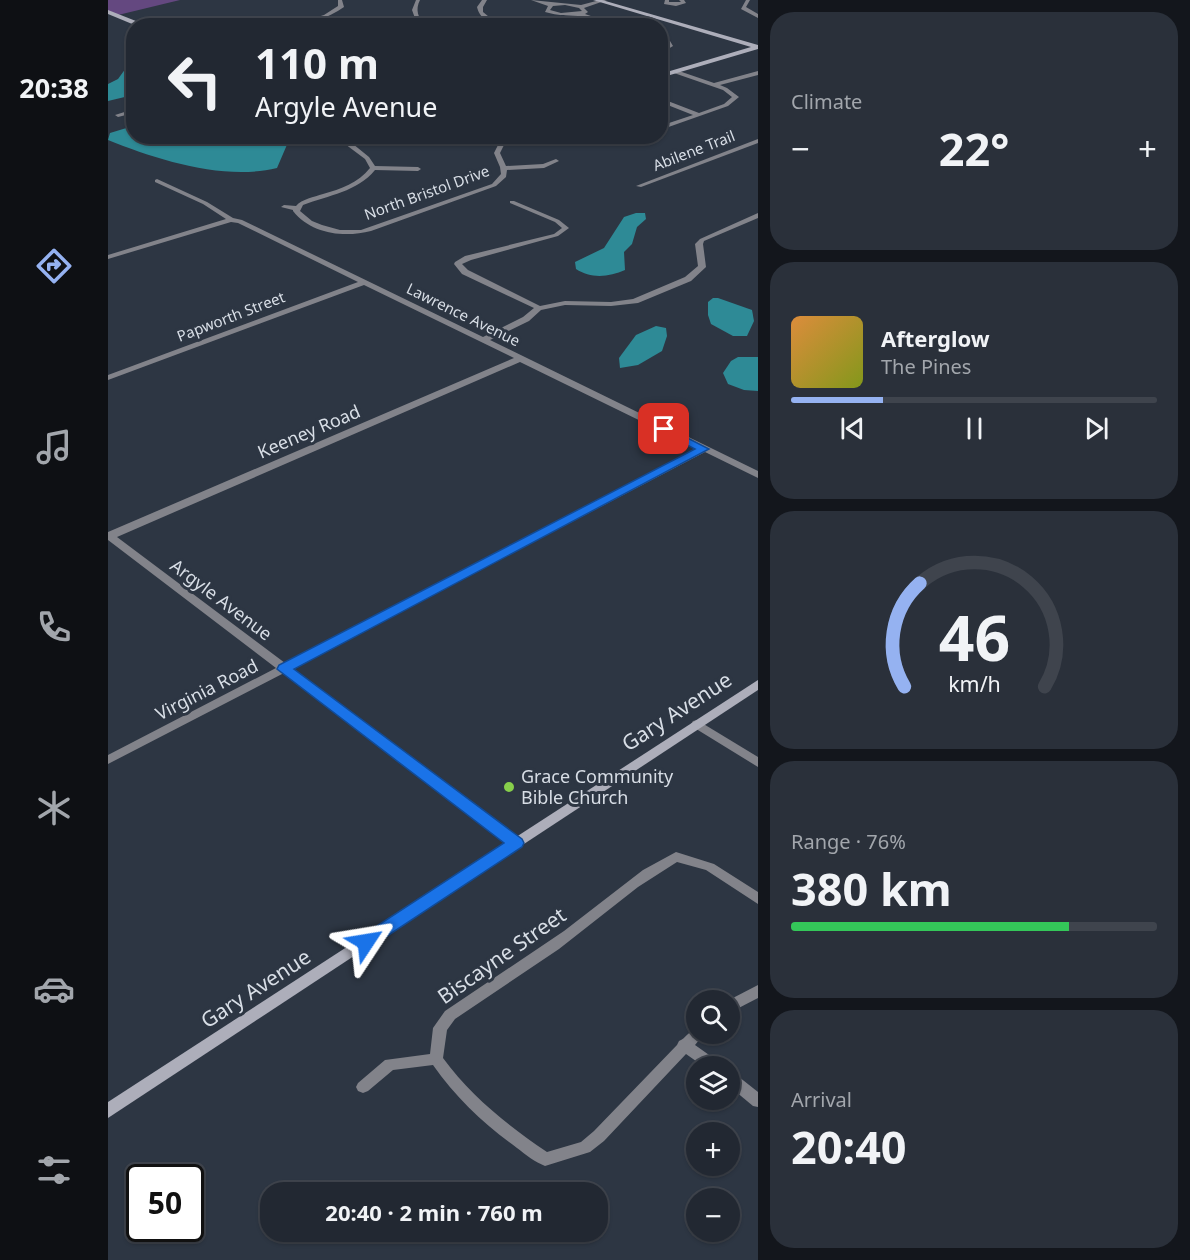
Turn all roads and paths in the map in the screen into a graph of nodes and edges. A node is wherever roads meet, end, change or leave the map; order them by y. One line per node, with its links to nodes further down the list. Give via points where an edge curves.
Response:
1 (340, 0): 14 (street, via 341,8)
2 (418, 0): 15 (street, via 414,9)
3 (485, 0): 16 (street, via 480,7)
4 (533, 0): 9 (street)
5 (599, 0): 10 (street); 18 (street)
6 (667, 0): 7 (street, via 666,3 676,5 684,3)
7 (681, 0)
8 (748, 0): 13 (street, via 743,8)
9 (551, 5): 10 (street); 12 (street, via 546,9 553,14)
10 (579, 6): 12 (street, via 585,12)
11 (108, 12): 19 (street)
12 (580, 14): 17 (street)
13 (758, 16)
14 (318, 18)
15 (418, 18)
16 (488, 18)
17 (593, 18)
18 (660, 18)
19 (126, 19)
20 (668, 21): 21 (street)
21 (757, 47): 22 (street)
22 (676, 72): 24 (street); 25 (street)
23 (758, 73): 25 (street)
24 (668, 74)
25 (715, 85): 28 (street, via 736,97 726,105)
26 (668, 103): 28 (street)
27 (126, 113): 29 (street)
28 (697, 114): 30 (street)
29 (118, 115)
30 (668, 125)
31 (758, 141): 39 (street, Abilene Trail)
32 (352, 144): 35 (street)
33 (501, 144): 36 (street, North Bristol Drive, via 497,153)
34 (556, 161): 36 (street, via 544,166)
35 (373, 168): 37 (street); 42 (street, via 361,181)
36 (505, 168): 42 (street, North Bristol Drive, via 501,180 484,190 369,230 347,234 327,229 302,217)
37 (418, 169)
38 (157, 181): 44 (street, Lawrence Avenue)
39 (639, 186)
40 (512, 202): 47 (street, via 566,228 556,235 458,264 465,272)
41 (284, 207): 42 (street)
42 (297, 208)
43 (758, 215): 47 (street, via 705,237 699,244 703,263 697,273 641,299)
44 (231, 220): 45 (street); 46 (street, Lawrence Avenue)
45 (108, 257)
46 (364, 282): 48 (street, Lawrence Avenue); 50 (street, Papworth Street)
47 (539, 308): 48 (street)
48 (484, 340): 49 (street, Lawrence Avenue)
49 (522, 358): 51 (street, Lawrence Avenue); 53 (street, Keeney Road)
50 (108, 378)
51 (704, 449): 52 (street, Lawrence Avenue); 54 (street, Virginia Road)
52 (758, 475)
53 (109, 536): 54 (street, Argyle Avenue)
54 (284, 669): 57 (street, Virginia Road); 59 (street, Argyle Avenue)
55 (758, 684): 56 (street, Gary Avenue)
56 (697, 724): 58 (street); 59 (street, Gary Avenue)
57 (108, 760)
58 (758, 763)
59 (516, 843): 69 (street, Gary Avenue)
60 (758, 899): 65 (street, Biscayne Street, via 710,867 676,856 568,936 450,1014 440,1028)
61 (758, 991): 62 (street)
62 (740, 1001)
63 (684, 1046): 64 (street); 65 (street, via 599,1136 585,1146 545,1159 450,1081)
64 (699, 1056)
65 (436, 1059): 67 (street, via 390,1064)
66 (740, 1086): 68 (street)
67 (363, 1087)
68 (758, 1101)
69 (108, 1111)

